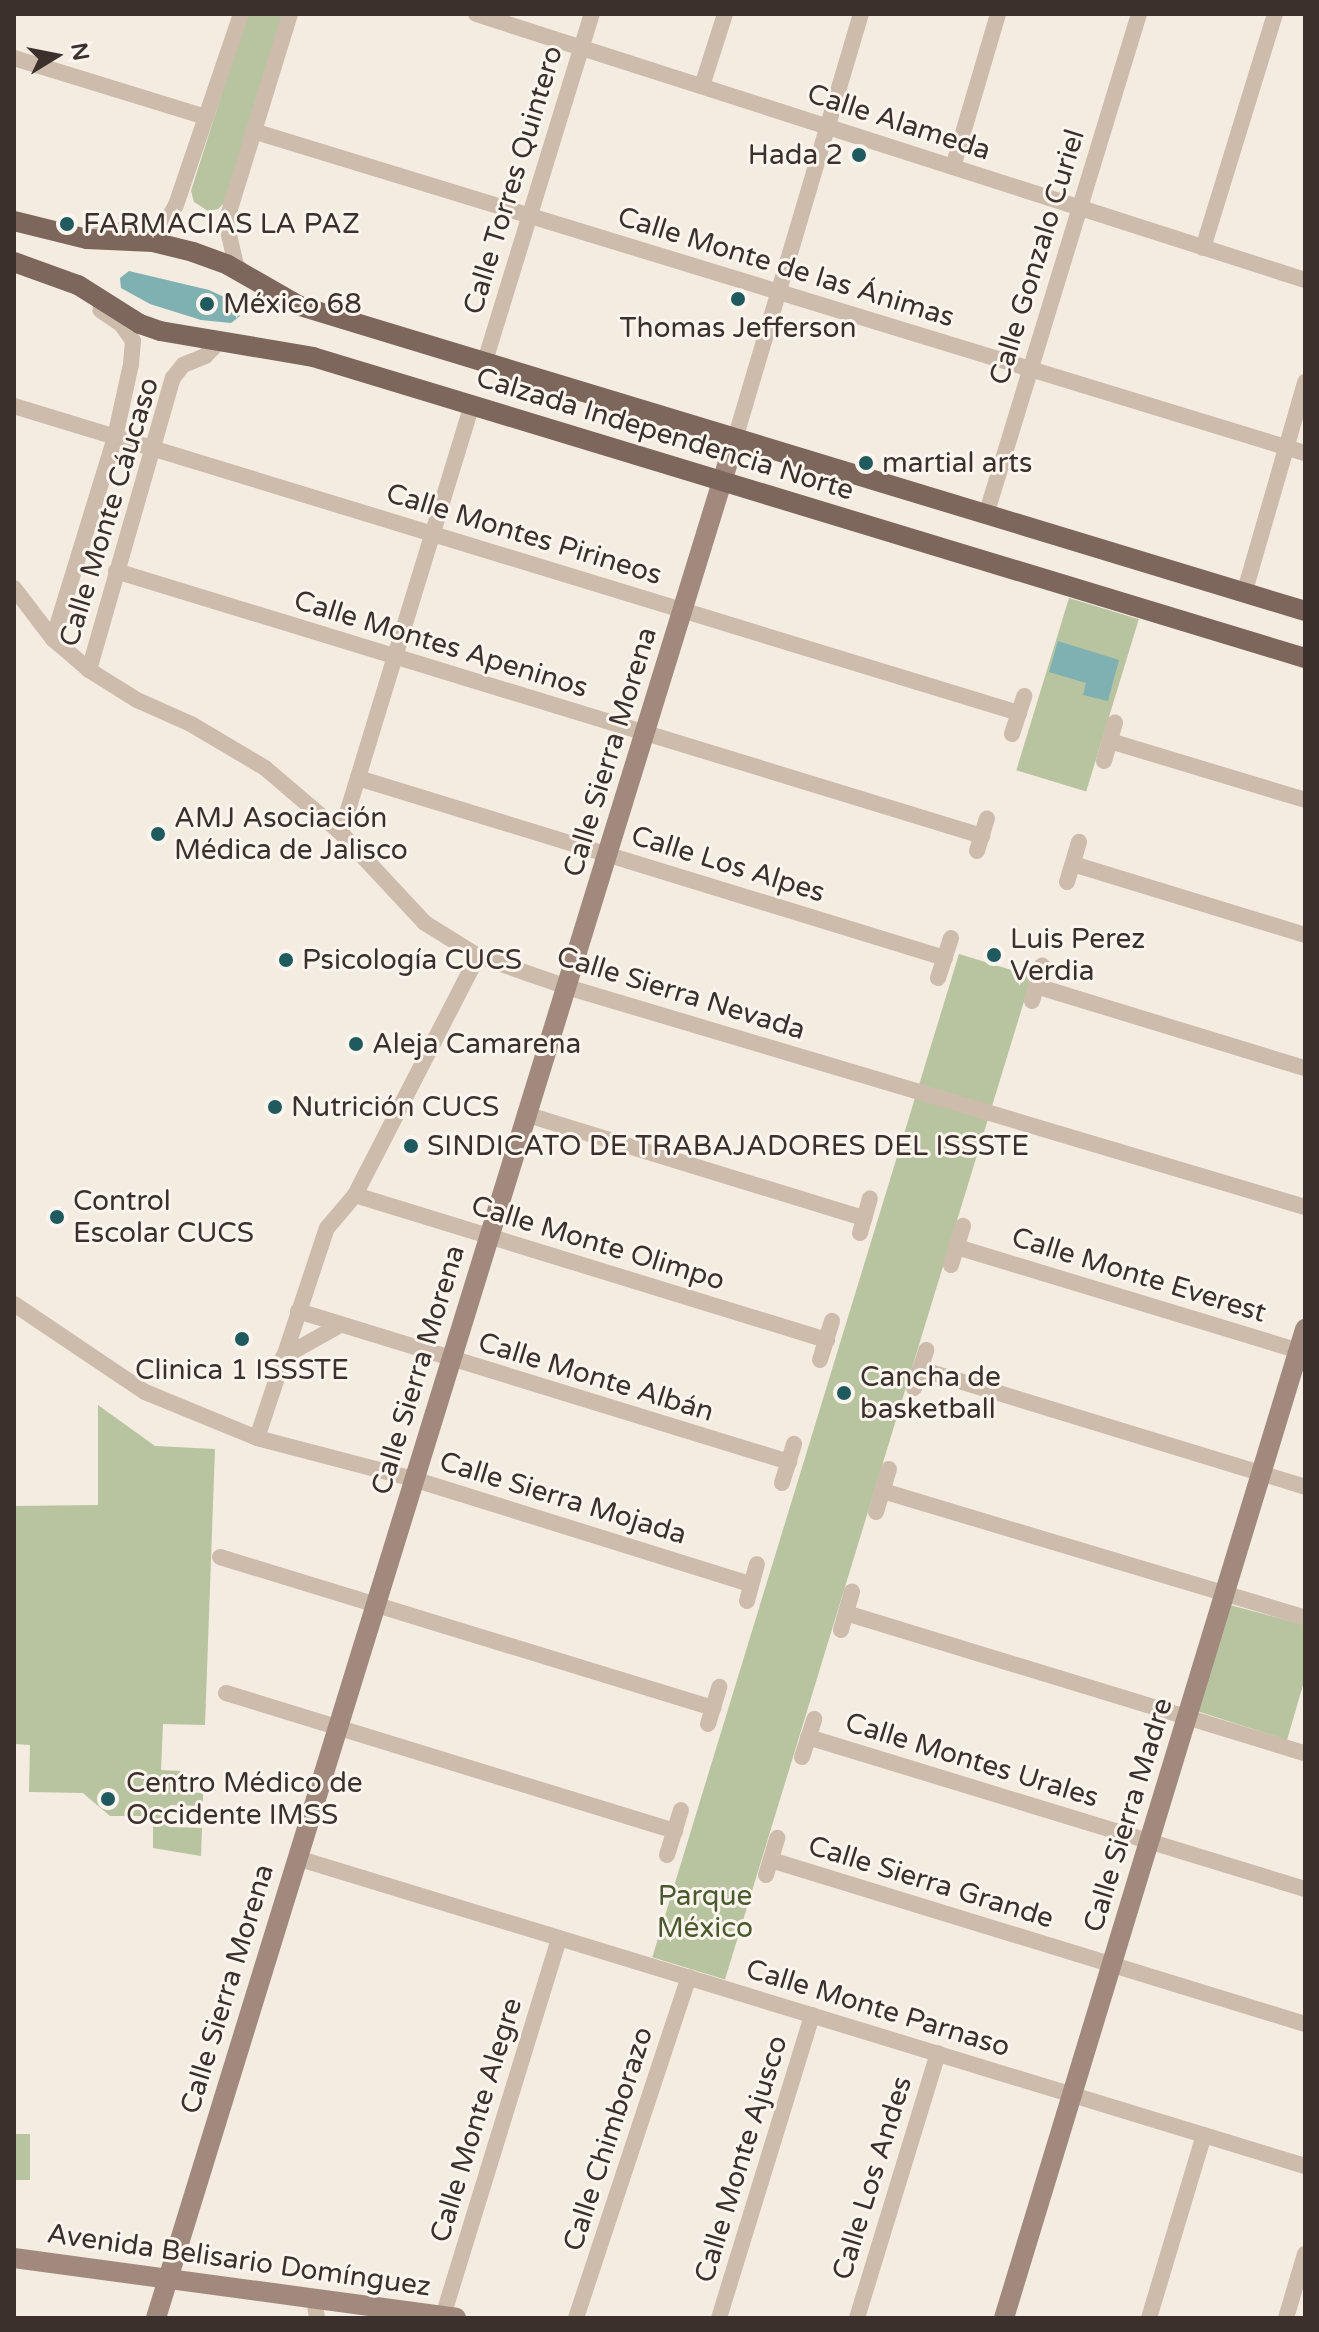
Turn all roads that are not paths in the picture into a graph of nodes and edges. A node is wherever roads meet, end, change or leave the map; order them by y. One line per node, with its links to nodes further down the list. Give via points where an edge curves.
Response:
1 (241, 14): 13 (street)
2 (290, 14): 15 (street)
3 (476, 14): 10 (street, Calle Alameda)
4 (592, 14): 10 (street, Calle Torres Quintero)
5 (725, 14): 12 (street)
6 (861, 14): 14 (street)
7 (998, 14): 16 (street)
8 (1139, 14): 17 (street, Calle Gonzalo Curiel)
9 (1275, 14): 21 (street)
10 (582, 47): 12 (street, Calle Alameda); 18 (street, Calle Torres Quintero)
11 (14, 58): 13 (street)
12 (702, 86): 14 (street, Calle Alameda)
13 (206, 117): 20 (street, via 165,224 150,231 110,230)
14 (828, 126): 16 (street, Calle Alameda); 26 (street)
15 (253, 131): 18 (street, Calle Monte de las Ánimas); 23 (street, via 226,222 236,265)
16 (953, 167): 17 (street, Calle Alameda)
17 (1079, 207): 21 (street, Calle Alameda); 29 (street, Calle Gonzalo Curiel)
18 (530, 216): 26 (street, Calle Monte de las Ánimas); 28 (street, Calle Torres Quintero)
19 (14, 221): 20 (main road, Calzada Independencia Norte)
20 (87, 239): 23 (main road, Calzada Independencia Norte, via 153,242 193,252)
21 (1203, 248): 24 (street, Calle Alameda)
22 (14, 262): 25 (main road, Calzada Independencia Norte)
23 (251, 280): 28 (main road, Calzada Independencia Norte, via 300,306)
24 (1305, 280)
25 (78, 285): 27 (main road, Calzada Independencia Norte, via 140,324); 33 (street, Calle Monte Cáucaso, via 87,301 121,324 133,341)
26 (778, 292): 29 (street, Calle Monte de las Ánimas); 34 (street)
27 (219, 342): 31 (main road, Calzada Independencia Norte, via 313,357); 36 (street, Calle Monte Cáucaso, via 205,356 183,365 173,378)
28 (485, 361): 34 (main road, Calzada Independencia Norte)
29 (1030, 369): 35 (street, Calle Monte de las Ánimas); 39 (street, Calle Gonzalo Curiel)
30 (1305, 382): 35 (street)
31 (472, 405): 38 (main road, Calzada Independencia Norte); 40 (street)
32 (14, 406): 33 (street, Calle Montes Pirineos)
33 (115, 437): 36 (street, Calle Montes Pirineos); 46 (street, Calle Monte Cáucaso)
34 (735, 439): 38 (street, Calle Sierra Morena); 39 (main road, Calzada Independencia Norte)
35 (1286, 447): 37 (street, Calle Monte de las Ánimas); 43 (street)
36 (152, 448): 40 (street, Calle Montes Pirineos); 41 (street, Calle Monte Cáucaso)
37 (1305, 453)
38 (722, 479): 44 (street, Calle Sierra Morena); 48 (main road, Calzada Independencia Norte)
39 (986, 515): 43 (main road, Calzada Independencia Norte)
40 (433, 534): 44 (street, Calle Montes Pirineos); 47 (street)
41 (116, 571): 47 (street, Calle Montes Apeninos); 49 (street, Calle Monte Cáucaso)
42 (14, 588): 46 (street, Calle Sierra Nevada)
43 (1244, 594): 45 (main road, Calzada Independencia Norte)
44 (683, 610): 51 (street, Calle Sierra Morena); 52 (street, Calle Montes Pirineos, via 1021,704)
45 (1305, 611)
46 (53, 639): 49 (street, Calle Sierra Nevada)
47 (395, 657): 51 (street, Calle Montes Apeninos); 55 (street)
48 (1305, 658)
49 (89, 670): 58 (street, Calle Sierra Nevada, via 265,768)
50 (1115, 723): 53 (street)
51 (646, 733): 57 (street, Calle Montes Apeninos, via 979,844); 60 (street, Calle Sierra Morena)
52 (1012, 734)
53 (1110, 741): 54 (street); 56 (street)
54 (1104, 761)
55 (358, 778): 58 (street); 60 (street, Calle Los Alpes)
56 (1305, 800)
57 (987, 818)
58 (341, 833): 65 (street, Calle Sierra Nevada, via 425,923)
59 (1079, 842): 61 (street)
60 (609, 855): 66 (street, Calle Los Alpes); 69 (street, Calle Sierra Morena)
61 (1073, 864): 62 (street); 63 (street)
62 (1067, 882)
63 (1305, 935)
64 (951, 938): 66 (street)
65 (478, 956): 69 (street, Calle Sierra Nevada); 72 (street)
66 (945, 958): 68 (street)
67 (1042, 965): 70 (street, via 1034,993)
68 (938, 978)
69 (567, 987): 71 (street, Calle Sierra Morena); 74 (street, Calle Sierra Nevada)
70 (1305, 1068)
71 (525, 1114): 73 (street, via 862,1226); 76 (street, Calle Sierra Morena)
72 (355, 1195): 76 (street, Calle Monte Olimpo); 80 (street, via 327,1228)
73 (870, 1198)
74 (1305, 1207)
75 (963, 1226): 77 (street)
76 (488, 1236): 84 (street, Calle Monte Olimpo); 88 (street, Calle Sierra Morena)
77 (957, 1247): 78 (street); 86 (street, Calle Monte Everest)
78 (951, 1265)
79 (14, 1304): 92 (street, Calle Sierra Mojada, via 145,1392)
80 (298, 1311): 82 (street, Calle Monte Albán); 87 (street)
81 (832, 1321): 84 (street)
82 (340, 1325): 87 (street); 88 (street, Calle Monte Albán)
83 (1305, 1329): 86 (street, Calle Sierra Madre)
84 (827, 1340): 89 (street)
85 (926, 1350): 90 (street)
86 (1302, 1352): 96 (street, Calle Sierra Madre)
87 (283, 1357): 92 (street)
88 (450, 1360): 94 (street, Calle Monte Albán); 97 (street, Calle Sierra Morena)
89 (820, 1360)
90 (920, 1369): 91 (street); 96 (street)
91 (914, 1388)
92 (257, 1438): 97 (street, Calle Sierra Mojada)
93 (794, 1444): 94 (street)
94 (789, 1462): 98 (street)
95 (889, 1469): 100 (street)
96 (1261, 1473): 99 (street); 106 (street, Calle Sierra Madre)
97 (413, 1479): 104 (street, Calle Sierra Mojada); 108 (street, Calle Sierra Morena)
98 (782, 1483)
99 (1305, 1487)
100 (883, 1491): 101 (street); 106 (street)
101 (876, 1512)
102 (220, 1557): 108 (street)
103 (757, 1564): 104 (street)
104 (751, 1584): 107 (street)
105 (852, 1592): 109 (street)
106 (1225, 1594): 110 (street); 114 (street, Calle Sierra Madre)
107 (747, 1601)
108 (375, 1604): 112 (street, via 710,1716); 116 (street, Calle Sierra Morena)
109 (846, 1613): 111 (street); 114 (street)
110 (1305, 1618)
111 (841, 1630)
112 (719, 1687)
113 (226, 1693): 116 (street)
114 (1187, 1717): 118 (street); 123 (street, Calle Sierra Madre)
115 (814, 1719): 117 (street)
116 (337, 1727): 121 (street); 125 (street, Calle Sierra Morena)
117 (808, 1737): 119 (street); 123 (street, Calle Montes Urales)
118 (1305, 1753)
119 (802, 1757)
120 (681, 1810): 121 (street)
121 (675, 1831): 124 (street)
122 (777, 1838): 128 (street, Calle Sierra Grande, via 768,1868)
123 (1149, 1841): 126 (street, Calle Montes Urales); 128 (street, Calle Sierra Madre)
124 (667, 1855)
125 (297, 1858): 127 (street, Calle Monte Parnaso); 138 (street, Calle Sierra Morena)
126 (1305, 1889)
127 (559, 1938): 129 (street, Calle Monte Parnaso); 140 (street, Calle Monte Alegre)
128 (1112, 1965): 131 (street, Calle Sierra Grande); 133 (street, Calle Sierra Madre)
129 (689, 1977): 130 (street, Calle Monte Parnaso); 142 (street, Calle Chimborazo)
130 (812, 2015): 132 (street, Calle Monte Parnaso); 143 (street, Calle Monte Ajusco)
131 (1305, 2024)
132 (938, 2053): 133 (street, Calle Monte Parnaso); 144 (street, Calle Los Andes)
133 (1072, 2094): 134 (street, Calle Monte Parnaso); 145 (street, Calle Sierra Madre)
134 (1204, 2135): 135 (street, Calle Monte Parnaso); 146 (street)
135 (1305, 2166)
136 (1305, 2254): 147 (street)
137 (14, 2258): 138 (street, Avenida Belisario Domínguez)
138 (168, 2279): 139 (street, Avenida Belisario Domínguez); 141 (street, Calle Sierra Morena)
139 (316, 2308): 140 (street, Avenida Belisario Domínguez)
140 (450, 2317)
141 (156, 2318)
142 (576, 2318)
143 (719, 2318)
144 (857, 2318)
145 (1004, 2318)
146 (1149, 2318)
147 (1286, 2318)

